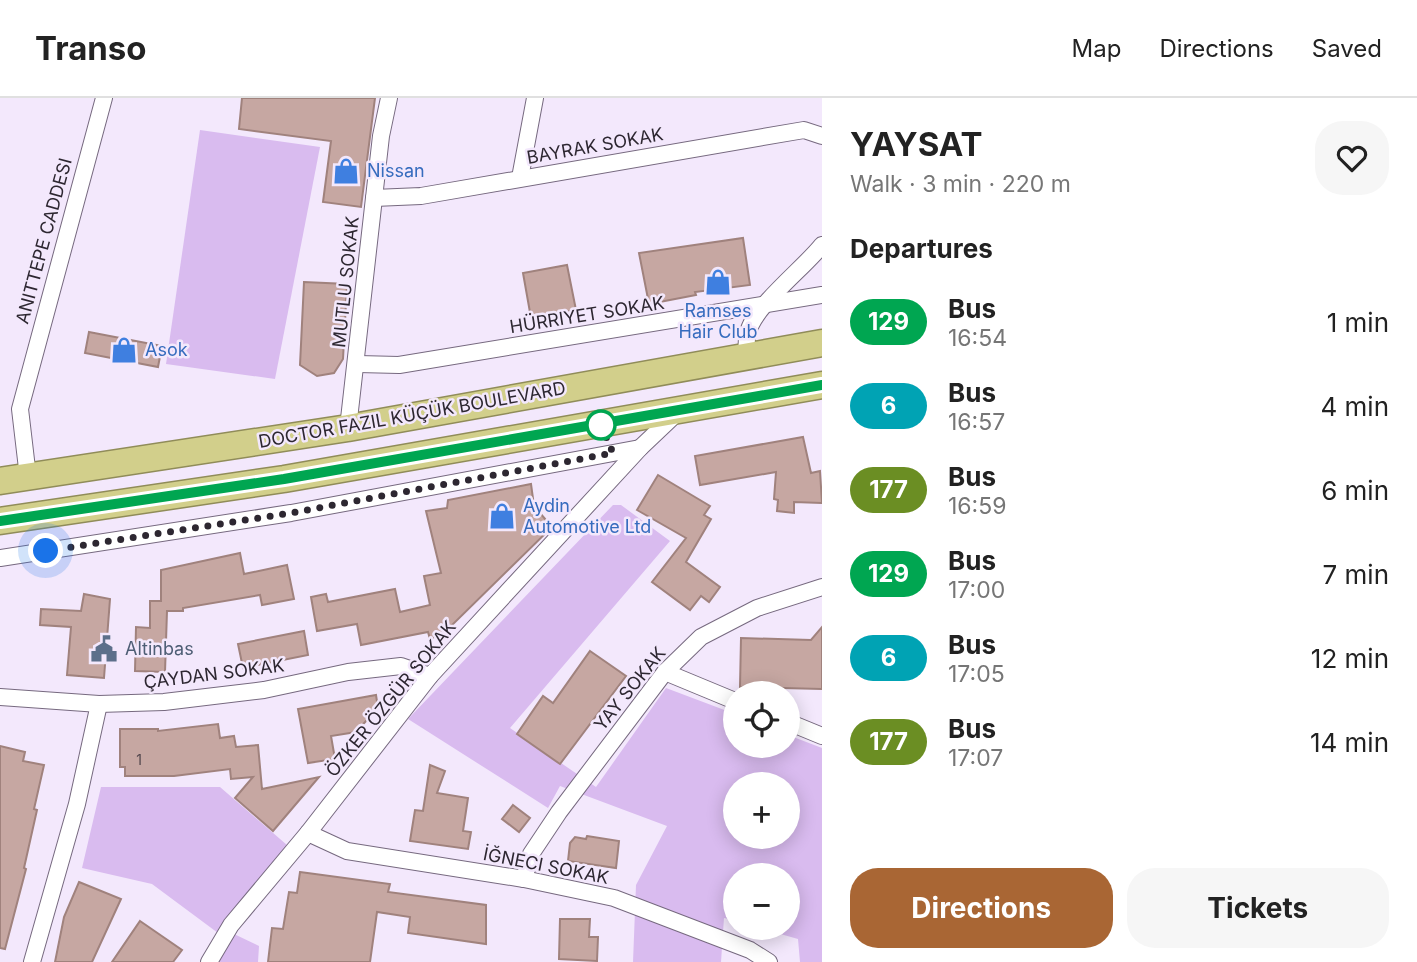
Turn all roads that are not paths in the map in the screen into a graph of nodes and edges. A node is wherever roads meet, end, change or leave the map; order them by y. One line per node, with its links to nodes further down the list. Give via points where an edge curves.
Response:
1 (103, 98): 17 (street, via 20,408)
2 (389, 98): 6 (street, MUTLU SOKAK)
3 (535, 98): 5 (street)
4 (822, 136): 5 (street, BAYRAK SOKAK, via 804,130)
5 (520, 178): 6 (street, BAYRAK SOKAK, via 421,196)
6 (374, 198): 12 (street, MUTLU SOKAK)
7 (822, 244): 9 (street, via 806,266)
8 (822, 295): 9 (street, HÜRRIYET SOKAK)
9 (765, 304): 11 (street, via 748,331); 12 (street, HÜRRIYET SOKAK, via 399,365)
10 (822, 343): 11 (highway)
11 (746, 355): 15 (highway)
12 (358, 364): 15 (street, MUTLU SOKAK)
13 (822, 385): 14 (highway)
14 (678, 412): 16 (street, ÖZKER ÖZGÜR SOKAK); 19 (highway, via 284,479)
15 (348, 428): 17 (highway)
16 (640, 448): 20 (street, via 291,513); 23 (street, ÖZKER ÖZGÜR SOKAK)
17 (28, 477): 18 (highway)
18 (0, 481)
19 (0, 521)
20 (0, 558)
21 (822, 587): 22 (street, YAY SOKAK, via 757,608 701,637)
22 (665, 672): 24 (street); 30 (street, YAY SOKAK, via 559,812 531,854)
23 (430, 676): 26 (street, ÇAYDAN SOKAK, via 401,666 264,690 164,702); 29 (street, ÖZKER ÖZGÜR SOKAK)
24 (723, 696)
25 (0, 697): 26 (street, ÇAYDAN SOKAK)
26 (99, 704): 31 (street)
27 (800, 727): 28 (street)
28 (822, 736)
29 (308, 833): 30 (street, İĞNECI SOKAK, via 347,851); 32 (street, ÖZKER ÖZGÜR SOKAK, via 231,925)
30 (524, 879): 33 (street, İĞNECI SOKAK, via 614,898 750,950)
31 (32, 962)
32 (209, 962)
33 (769, 962)

